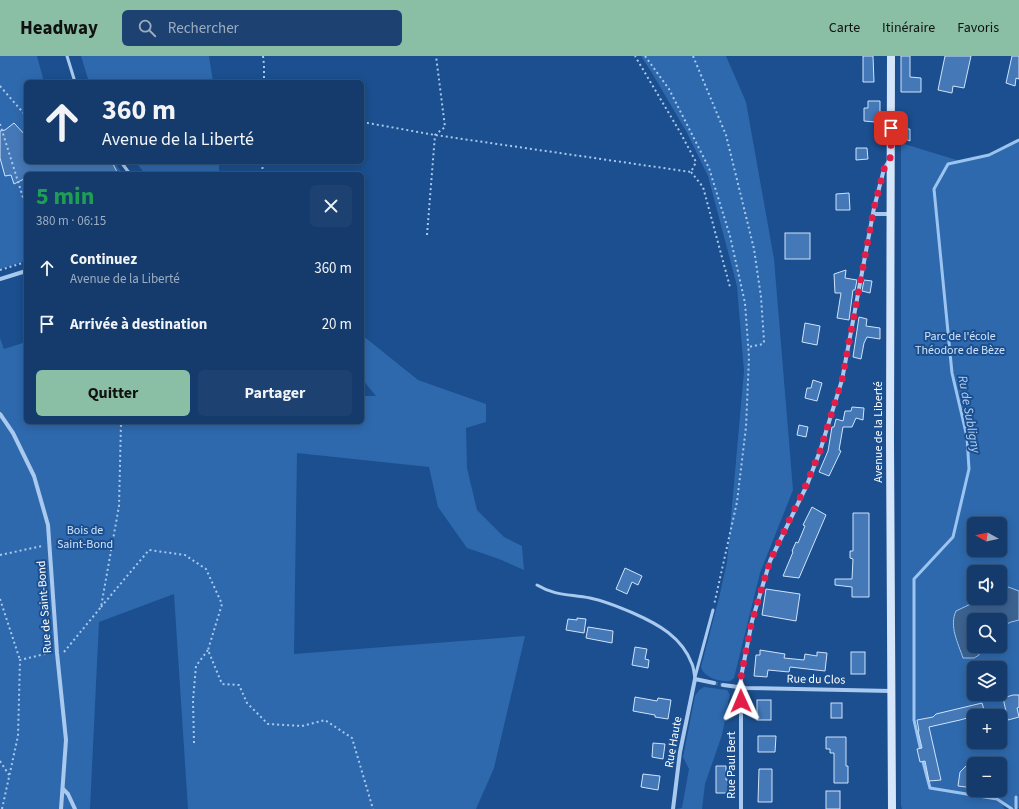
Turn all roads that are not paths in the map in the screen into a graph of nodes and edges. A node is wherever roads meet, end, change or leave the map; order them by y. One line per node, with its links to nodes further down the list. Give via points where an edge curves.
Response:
1 (67, 56): 3 (lane)
2 (891, 56): 4 (main road, Avenue de la Liberté)
3 (74, 80)
4 (891, 156): 5 (street, Rue Paul Bert, via 884,169); 6 (main road, Avenue de la Liberté)
5 (873, 214): 6 (street); 15 (street, Rue Paul Bert, via 842,380 820,451 770,561 752,621)
6 (891, 214): 16 (main road, Avenue de la Liberté)
7 (24, 272): 8 (street)
8 (0, 279)
9 (0, 414): 17 (street, Rue de Saint-Bond, via 14,433 34,476 48,525 66,740)
10 (537, 585): 12 (lane, via 549,592 591,598 615,605 654,622 683,648 692,664)
11 (713, 610): 12 (lane)
12 (695, 679): 13 (street); 20 (street, Rue Haute, via 680,752)
13 (714, 683)
14 (723, 685): 15 (street)
15 (741, 688): 16 (street, Rue du Clos); 21 (street, Rue Paul Bert)
16 (892, 691): 22 (main road, Avenue de la Liberté)
17 (63, 789): 18 (street, Rue de Saint-Bond); 19 (street)
18 (61, 809)
19 (75, 809)
20 (673, 809)
21 (741, 809)
22 (892, 809)

